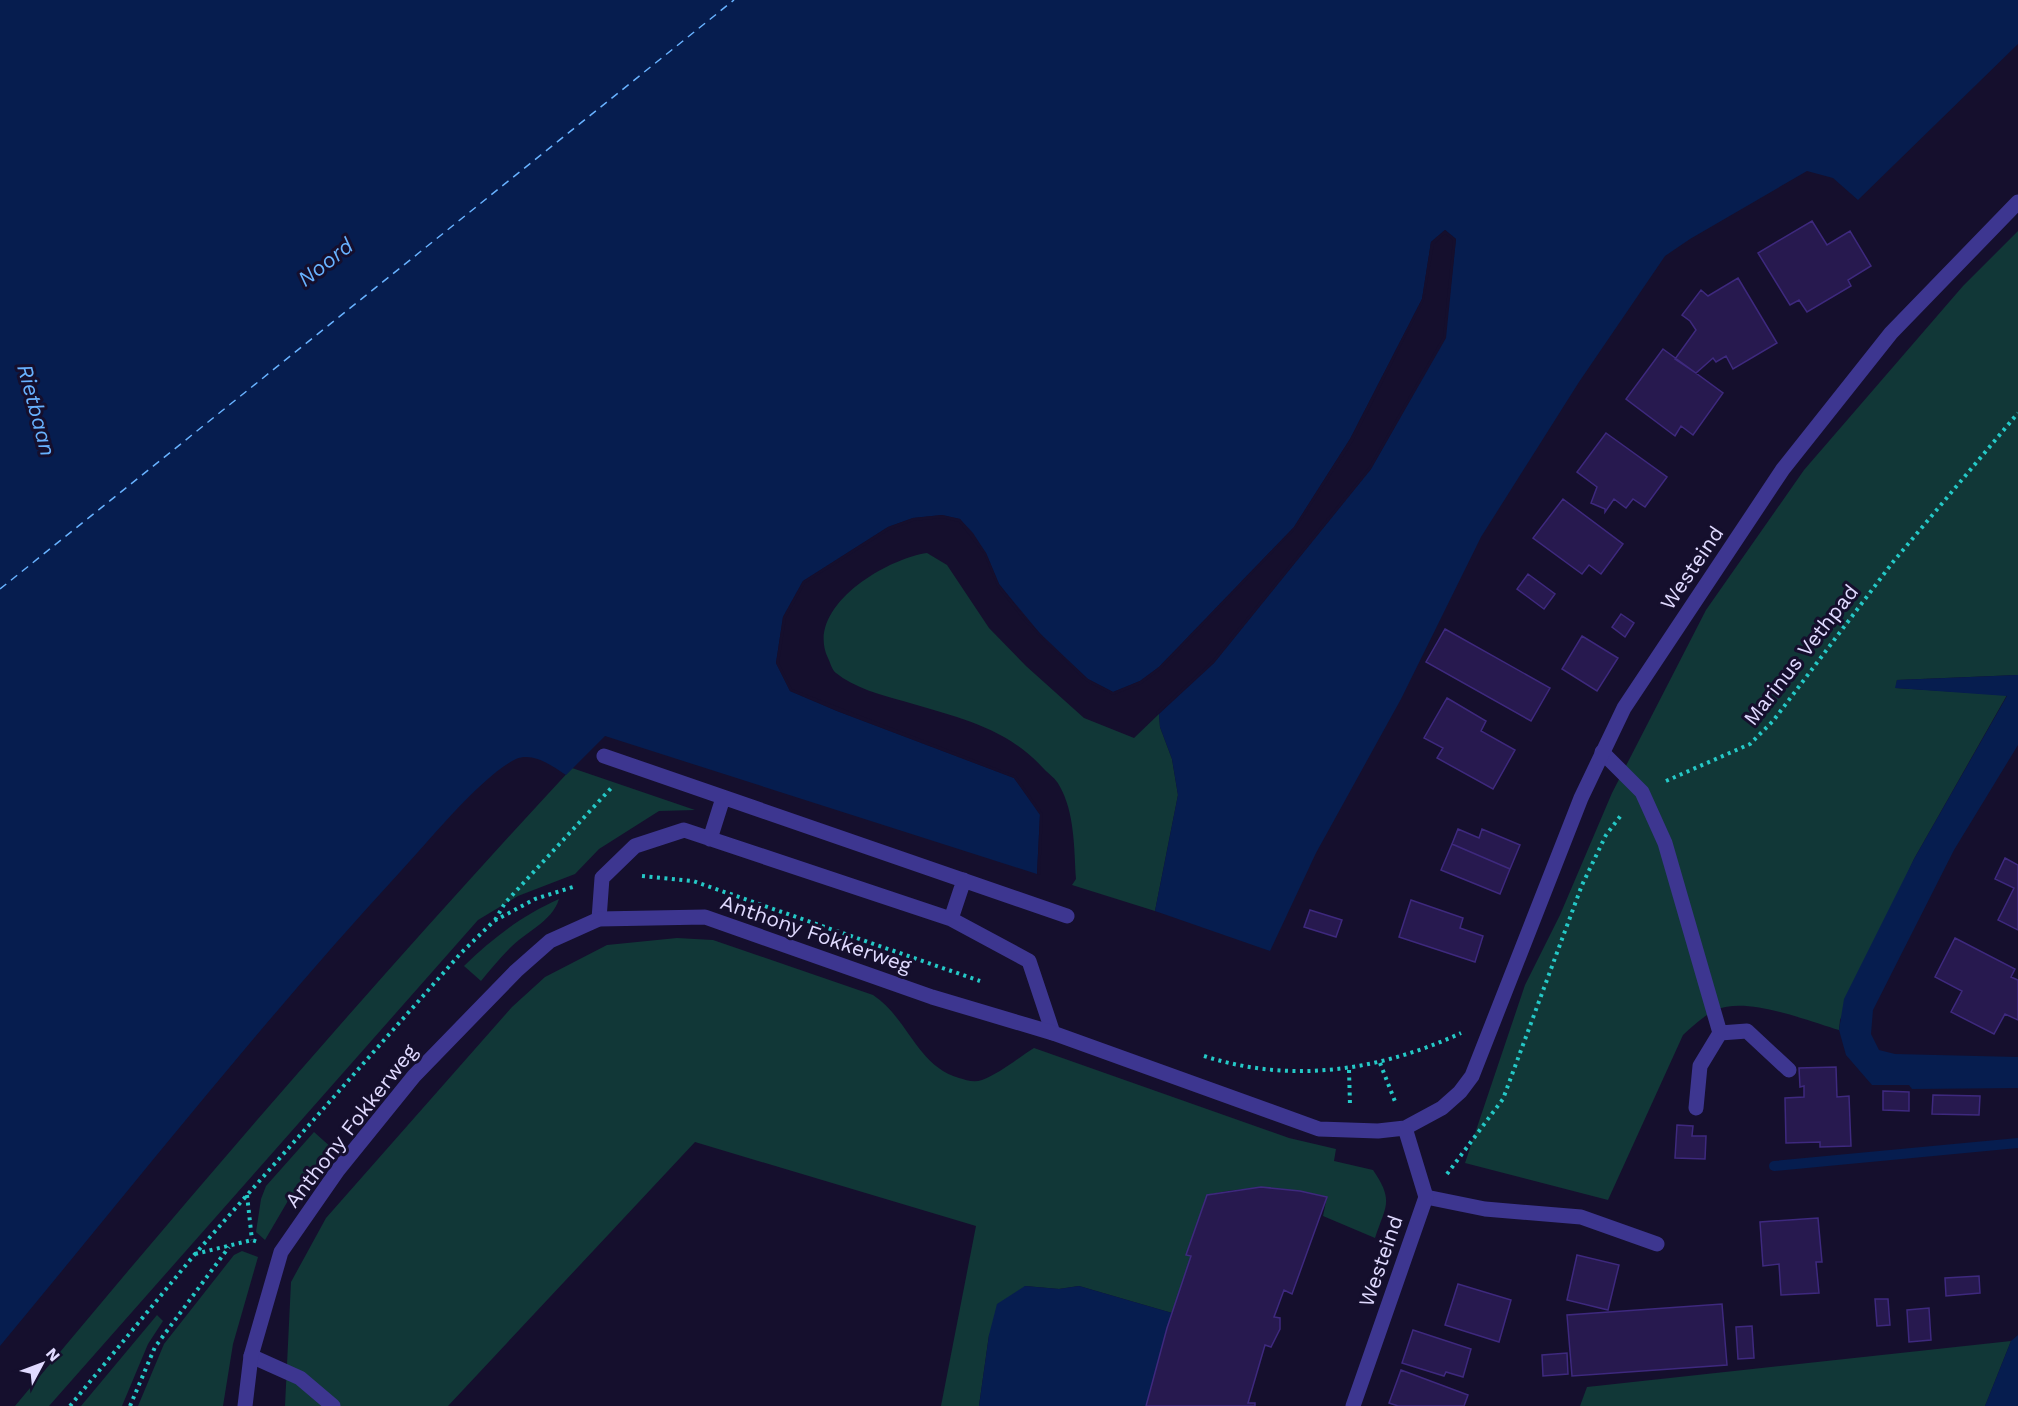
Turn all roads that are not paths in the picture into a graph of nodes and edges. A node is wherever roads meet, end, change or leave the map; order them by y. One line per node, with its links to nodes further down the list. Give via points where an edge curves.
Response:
1 (2018, 202): 2 (street, Westeind, via 1891,333 1783,469 1624,708)
2 (1602, 752): 11 (street, via 1642,792 1665,843); 14 (street, Westeind, via 1472,1076 1442,1108)
3 (604, 756): 4 (street)
4 (723, 798): 5 (street); 6 (street)
5 (710, 838): 8 (street, via 684,830 635,846 602,878); 9 (street)
6 (964, 880): 7 (street); 9 (street)
7 (1067, 916)
8 (599, 919): 10 (street, Anthony Fokkerweg, via 705,917 932,997); 17 (street, Anthony Fokkerweg, via 550,941 516,971 414,1076 338,1170 281,1252)
9 (951, 919): 10 (street, via 1029,961)
10 (1053, 1033): 14 (street, Anthony Fokkerweg, via 1319,1129)
11 (1720, 1033): 12 (street, via 1747,1031); 13 (street, via 1700,1066)
12 (1789, 1070)
13 (1696, 1108)
14 (1405, 1128): 15 (street, Westeind)
15 (1426, 1197): 16 (street, via 1485,1209 1581,1216); 20 (street, Westeind)
16 (1657, 1244)
17 (251, 1356): 18 (street, Anthony Fokkerweg); 19 (street, via 300,1378)
18 (245, 1406)
19 (333, 1406)
20 (1353, 1406)

